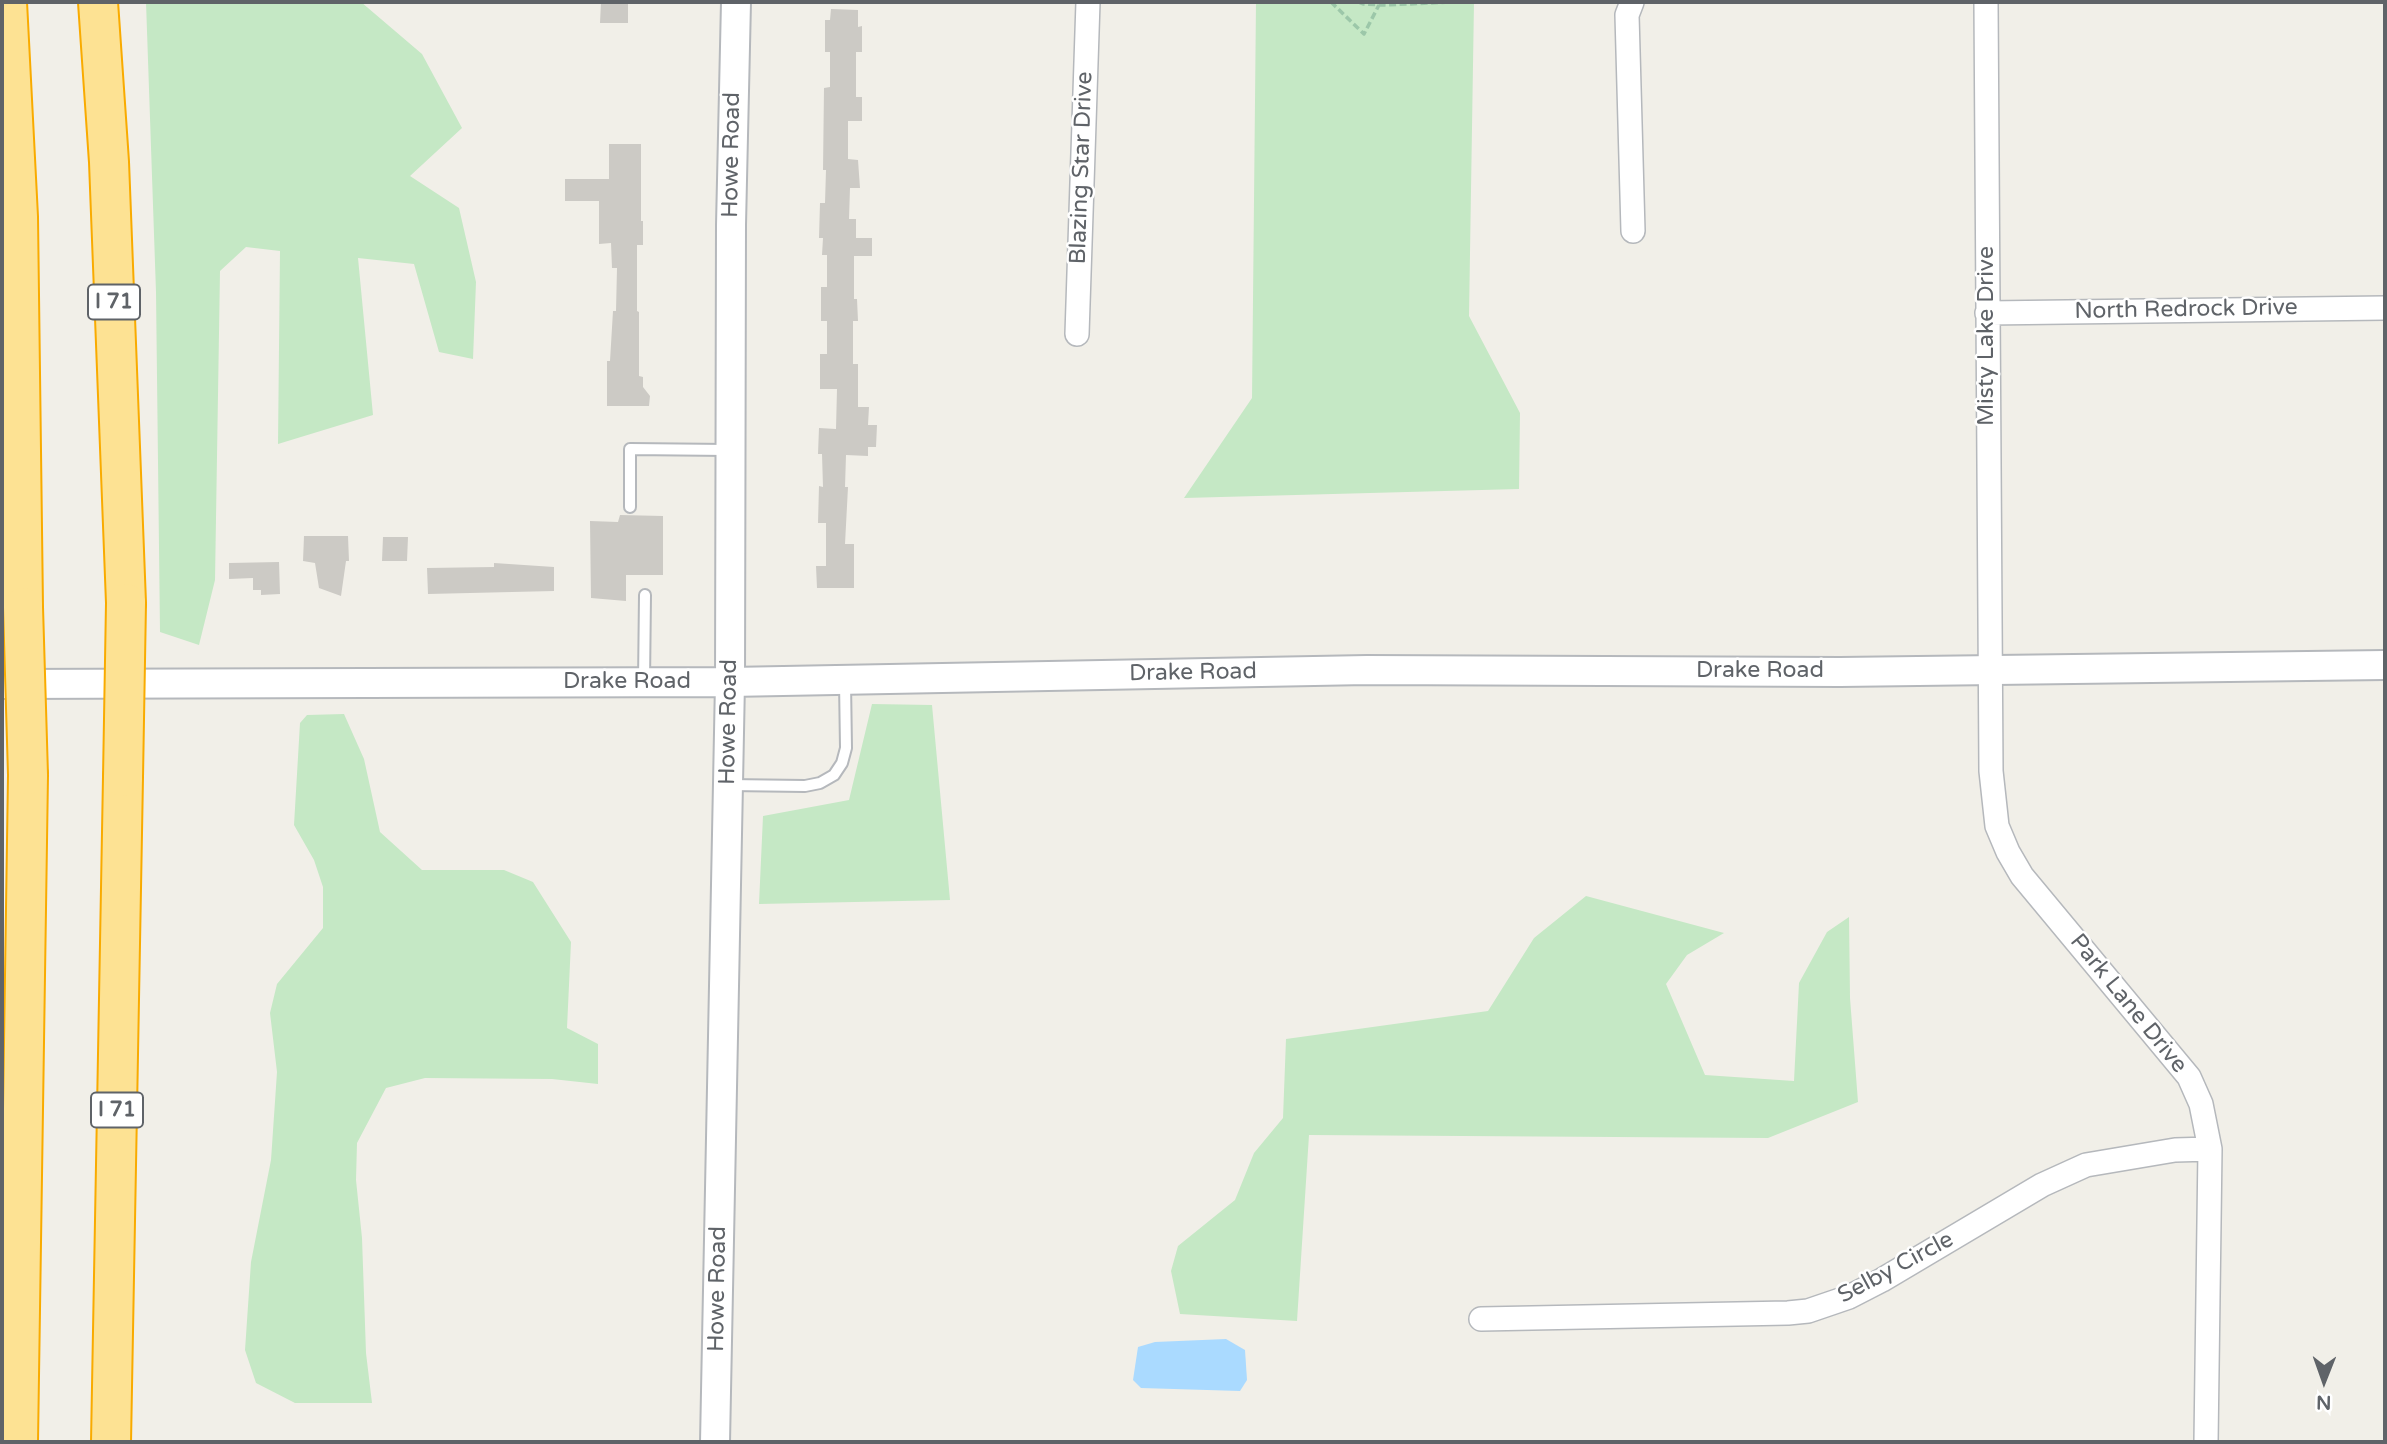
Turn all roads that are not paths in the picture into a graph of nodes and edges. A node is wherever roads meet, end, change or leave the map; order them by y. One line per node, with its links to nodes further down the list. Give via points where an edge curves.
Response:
1 (8, 2): 23 (highway, bridge, via 18,217 28,775)
2 (98, 2): 24 (highway, I 71, bridge, via 109,162 126,603)
3 (736, 2): 11 (street, Howe Road)
4 (1088, 2): 10 (street, Blazing Star Drive)
5 (1632, 2): 7 (street, via 1627,15)
6 (1986, 2): 9 (street, Misty Lake Drive)
7 (1633, 231)
8 (2385, 308): 9 (street, North Redrock Drive)
9 (1987, 313): 15 (street, Misty Lake Drive)
10 (1077, 334)
11 (731, 450): 12 (lane, via 630,449); 18 (street, Howe Road)
12 (630, 507)
13 (645, 595): 17 (lane)
14 (2385, 665): 15 (street, Drake Road)
15 (1991, 670): 16 (street, Drake Road, via 1367,670); 21 (street, Park Lane Drive, via 1991,771 1997,826 2008,852 2022,876 2189,1077 2201,1104)
16 (845, 680): 18 (street, Drake Road); 20 (lane, via 846,748 834,775 804,786)
17 (644, 682): 18 (street, Drake Road); 19 (street, Drake Road)
18 (730, 682): 20 (street, Howe Road)
19 (2, 684)
20 (729, 785): 25 (street, Howe Road)
21 (2210, 1149): 22 (street, Selby Circle, via 2086,1165 2042,1185 1882,1280 1808,1311); 26 (street, Park Lane Drive)
22 (1481, 1319)
23 (18, 1442)
24 (111, 1442)
25 (715, 1442)
26 (2206, 1442)

